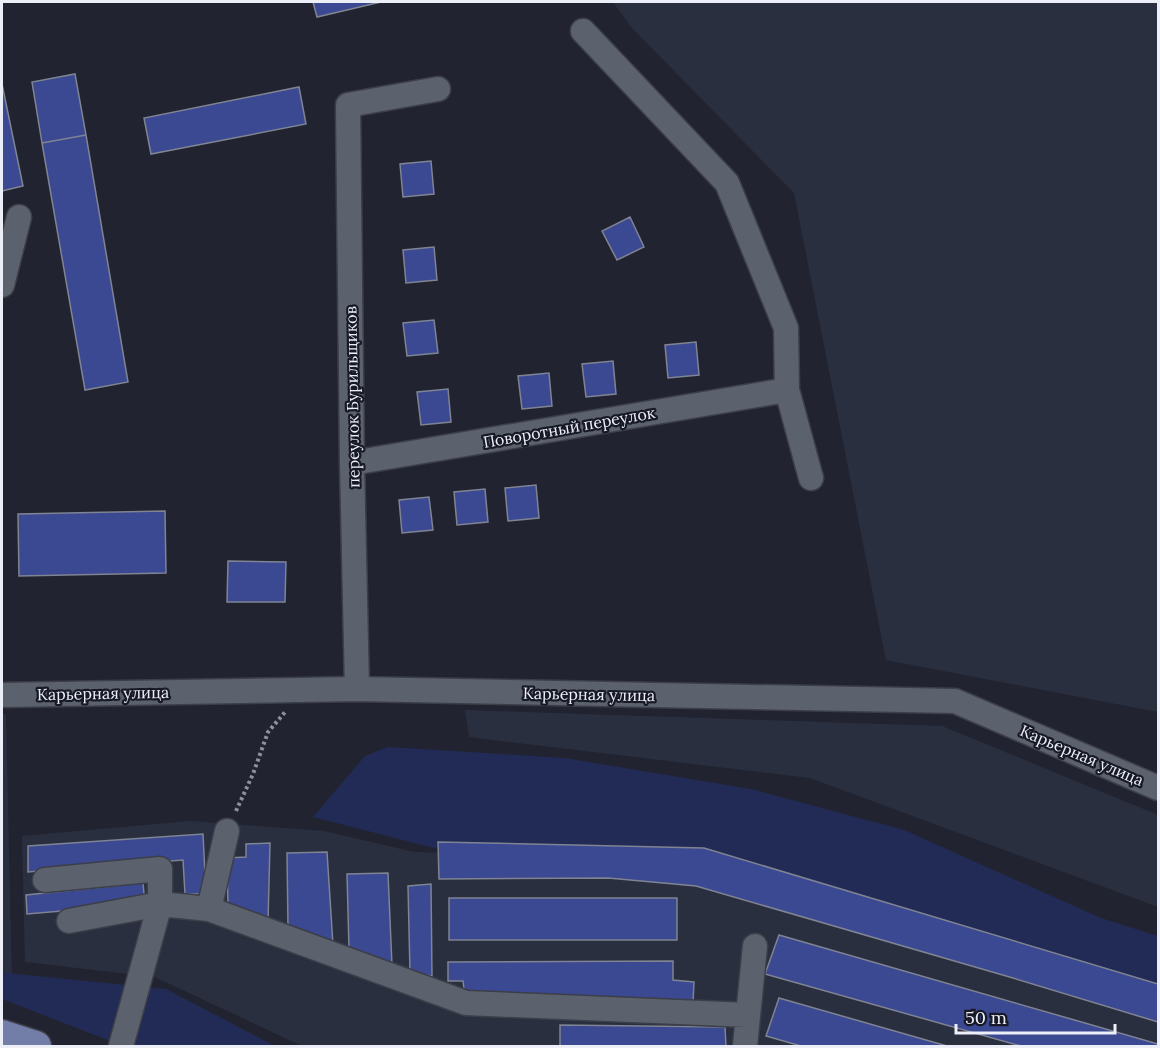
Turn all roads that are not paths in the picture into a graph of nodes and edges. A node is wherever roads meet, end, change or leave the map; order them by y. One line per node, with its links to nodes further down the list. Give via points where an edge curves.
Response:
1 (583, 31): 5 (street, via 727,183 786,327)
2 (438, 89): 6 (street, переулок Бурильщиков, via 348,105)
3 (19, 217): 4 (street)
4 (2, 285)
5 (786, 390): 6 (street, Поворотный переулок); 7 (street)
6 (352, 463): 8 (street, переулок Бурильщиков)
7 (811, 478)
8 (357, 689): 9 (street, Карьерная улица); 10 (street, Карьерная улица, via 955,701)
9 (2, 695)
10 (1158, 788)
11 (227, 831): 14 (street)
12 (45, 880): 13 (street, via 159,869)
13 (160, 904): 14 (street); 15 (street); 21 (street)
14 (209, 909): 17 (street, via 466,1003)
15 (69, 921)
16 (756, 946): 17 (street)
17 (748, 1015): 19 (street)
18 (2, 1035): 20 (main road)
19 (752, 1045)
20 (36, 1047)
21 (121, 1047)

